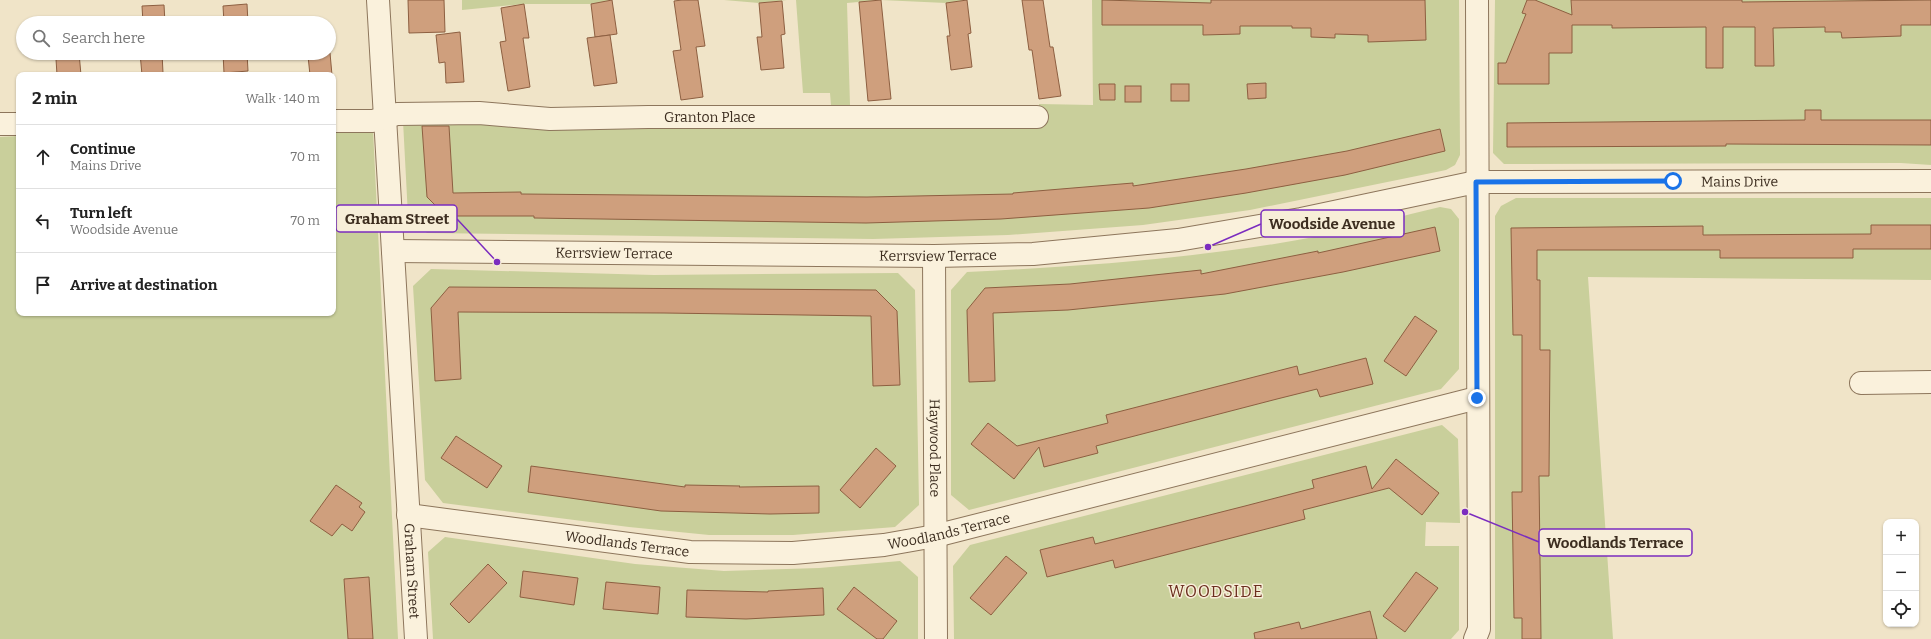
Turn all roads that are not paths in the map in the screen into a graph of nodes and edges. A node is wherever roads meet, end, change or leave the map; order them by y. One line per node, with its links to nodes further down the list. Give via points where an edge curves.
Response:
1 (378, 0): 3 (street, Graham Street)
2 (1477, 0): 9 (street)
3 (384, 117): 4 (street, Granton Place, via 397,114 479,112 550,119); 5 (street, Granton Place, via 373,120); 10 (street, Graham Street)
4 (1037, 117)
5 (336, 121)
6 (0, 124): 7 (street)
7 (16, 124)
8 (1931, 181): 9 (street, Mains Drive)
9 (1476, 182): 11 (street, Kerrsview Terrace, via 1178,240 1033,254); 14 (street)
10 (393, 251): 11 (street, Kerrsview Terrace); 15 (street, Graham Street)
11 (934, 256): 16 (street, Haywood Place)
12 (1931, 382): 13 (street)
13 (1861, 383)
14 (1477, 398): 16 (street, Woodlands Terrace); 19 (street, via 1479,629)
15 (408, 515): 16 (street, Woodlands Terrace, via 690,552 793,553 884,545); 17 (street, Graham Street)
16 (935, 536): 18 (street, Haywood Place)
17 (416, 639)
18 (936, 639)
19 (1475, 639)

